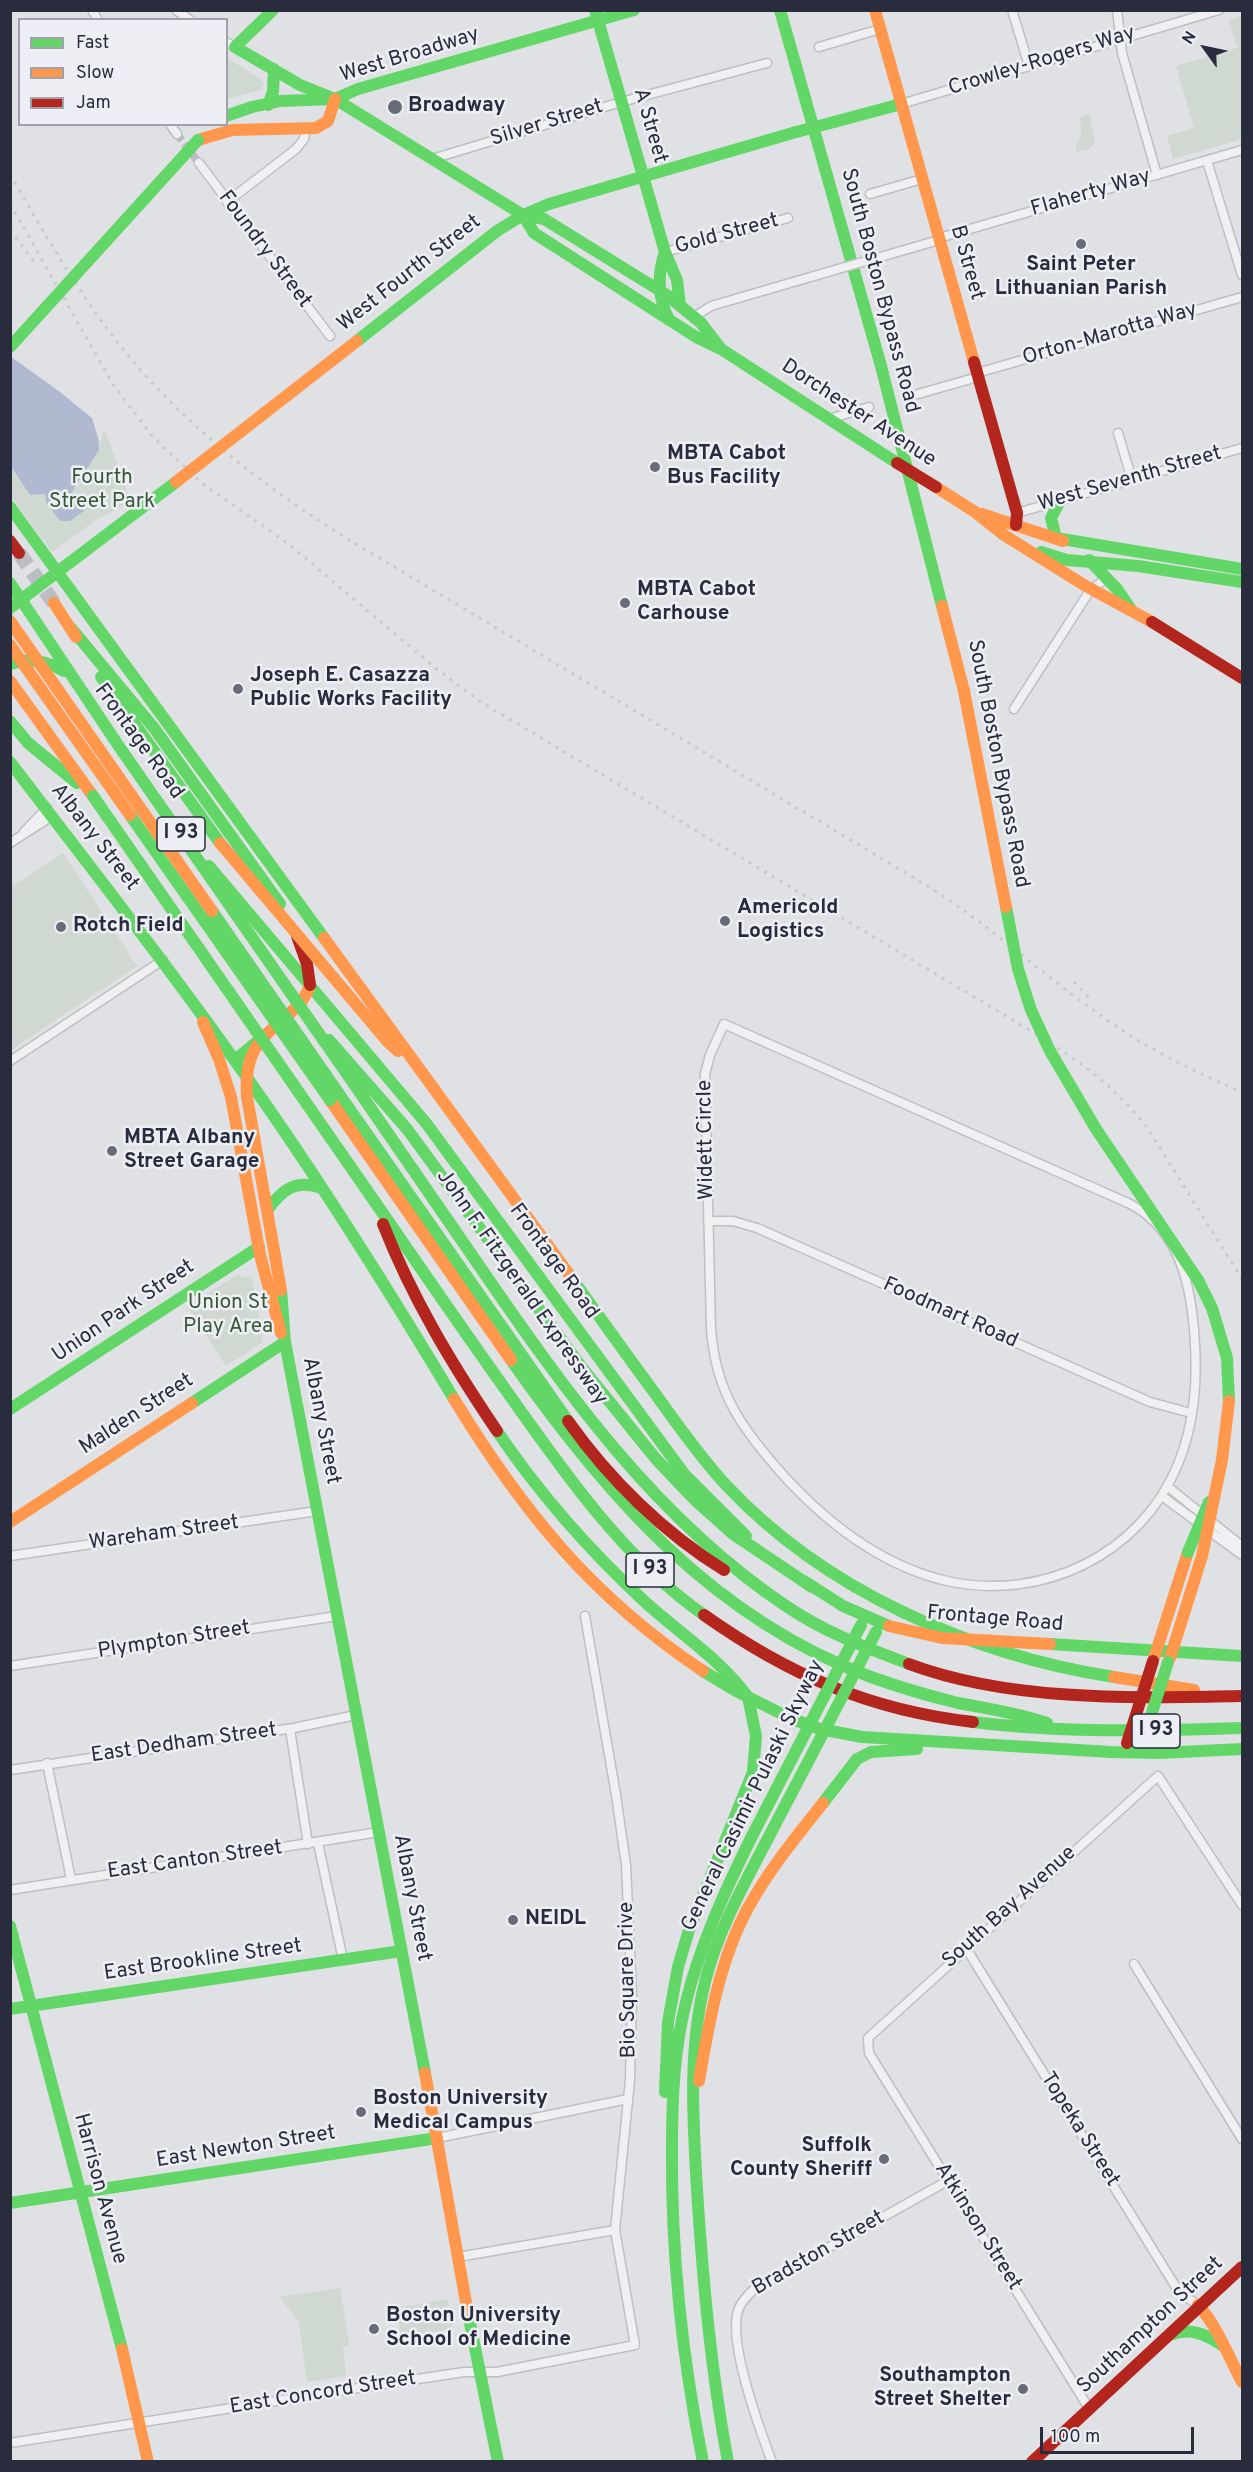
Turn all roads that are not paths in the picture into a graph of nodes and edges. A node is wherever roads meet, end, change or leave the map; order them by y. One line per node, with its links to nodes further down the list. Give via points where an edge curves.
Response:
1 (273, 10): 11 (main road)
2 (634, 10): 8 (main road, West Broadway)
3 (780, 10): 104 (main road, South Boston Bypass Road, bridge, via 881,366 964,691 1016,961 1030,1011 1078,1100 1198,1280 1220,1330 1230,1405)
4 (875, 10): 9 (main road, B Street)
5 (1012, 10): 14 (street)
6 (1117, 10): 10 (street)
7 (1218, 10): 10 (street, Crowley-Rogers Way)
8 (596, 16): 16 (main road, West Broadway); 17 (main road, A Street)
9 (880, 29): 12 (street); 18 (main road, B Street)
10 (1119, 38): 14 (street, Crowley-Rogers Way); 30 (street)
11 (231, 44): 15 (main road, Dorchester Avenue)
12 (819, 47)
13 (766, 63): 17 (street, Silver Street)
14 (1029, 66): 18 (street, Crowley-Rogers Way)
15 (274, 69): 16 (main road, Dorchester Avenue); 19 (main road)
16 (335, 99): 19 (main road, West Broadway, via 306,97); 23 (main road, West Broadway, via 328,121); 27 (main road, Dorchester Avenue)
17 (621, 102): 27 (street, Silver Street); 31 (main road, A Street)
18 (901, 104): 31 (main road, West Fourth Street, bridge); 32 (main road, B Street)
19 (268, 105): 20 (main road, West Broadway)
20 (228, 115)
21 (171, 126): 24 (street)
22 (210, 126): 25 (main road)
23 (306, 129): 25 (main road, via 231,130); 34 (street, via 296,149)
24 (177, 134)
25 (198, 140): 46 (main road, bridge)
26 (1242, 150): 28 (street, Flaherty Way)
27 (432, 159): 35 (main road, Dorchester Avenue)
28 (1207, 161): 30 (street, Flaherty Way); 39 (street)
29 (199, 163): 34 (street, Foundry Street)
30 (1157, 175): 37 (street, Flaherty Way)
31 (643, 177): 35 (main road, West Fourth Street); 38 (main road, A Street)
32 (922, 179): 33 (street); 37 (main road, B Street)
33 (870, 194)
34 (227, 202): 45 (street, Foundry Street)
35 (523, 215): 40 (main road, Dorchester Avenue, via 544,219); 44 (main road, Dorchester Avenue, via 534,233); 69 (main road, West Fourth Street, bridge)
36 (788, 218): 38 (street, Gold Street)
37 (939, 239): 43 (street, Flaherty Way, bridge, via 711,306); 48 (main road, B Street)
38 (665, 252): 40 (main road, A Street, via 659,270); 42 (main road, A Street, via 677,280)
39 (1242, 274)
40 (659, 290): 42 (main road, Dorchester Avenue); 44 (main road, A Street)
41 (1242, 297): 48 (street, Orton-Marotta Way)
42 (680, 306): 43 (main road, Dorchester Avenue)
43 (694, 317): 47 (main road, Dorchester Avenue)
44 (669, 320): 47 (main road, Dorchester Avenue)
45 (330, 336)
46 (10, 347)
47 (721, 350): 51 (main road, Dorchester Avenue)
48 (978, 375): 49 (street, Orton-Marotta Way); 58 (main road, B Street)
49 (918, 394)
50 (869, 407): 51 (street)
51 (830, 419): 57 (main road, Dorchester Avenue, bridge)
52 (1118, 433): 54 (street)
53 (1242, 448): 54 (street, West Seventh Street)
54 (1132, 480): 55 (street, West Seventh Street)
55 (1060, 501): 58 (street, West Seventh Street); 60 (main road, via 1051,518)
56 (10, 507): 92 (main road, bridge)
57 (975, 512): 58 (main road, Dorchester Avenue); 59 (main road, Dorchester Avenue)
58 (1016, 519): 60 (main road, Dorchester Avenue)
59 (1004, 535): 63 (main road, via 1054,557); 68 (main road, Dorchester Avenue)
60 (1056, 538): 63 (main road, Dorchester Avenue); 64 (main road)
61 (10, 541): 62 (main road)
62 (19, 553)
63 (1090, 561): 65 (main road, Dorchester Avenue); 66 (main road)
64 (1242, 569)
65 (1106, 578): 68 (street); 71 (main road, Dorchester Avenue)
66 (1242, 582)
67 (10, 583): 69 (main road, John F. Fitzgerald Expressway / I 93, bridge)
68 (1091, 590): 71 (main road, Dorchester Avenue); 79 (street)
69 (15, 601): 76 (main road, Frontage Road); 88 (main road, John F. Fitzgerald Expressway / I 93, bridge)
70 (54, 603): 73 (main road)
71 (1130, 608): 77 (main road, Dorchester Avenue)
72 (10, 621): 94 (main road, bridge)
73 (71, 628): 86 (main road, via 145,718 280,904 300,945); 92 (main road, bridge, via 85,654 220,843 387,1041)
74 (10, 645): 94 (main road, bridge)
75 (10, 664): 76 (main road, via 41,660)
76 (64, 671): 86 (main road, Frontage Road, via 143,787)
77 (1242, 678)
78 (10, 681): 82 (main road, I 93)
79 (1014, 709)
80 (10, 721): 82 (main road, via 28,743)
81 (10, 762): 83 (main road, Albany Street)
82 (93, 796): 96 (main road, I 93, bridge)
83 (49, 812): 84 (street); 85 (main road, Albany Street)
84 (10, 843)
85 (163, 960): 87 (main road, Albany Street); 91 (street)
86 (310, 985): 89 (main road, Albany Street, via 299,1005); 111 (main road, Frontage Road, via 448,1151 685,1475 740,1531)
87 (188, 993): 90 (main road); 99 (main road, Albany Street, via 228,1085)
88 (310, 1022): 111 (main road, bridge, via 362,1074 421,1146 584,1372 683,1489 721,1524); 112 (main road, John F. Fitzgerald Expressway / I 93, bridge, via 543,1356 618,1455 682,1524)
89 (258, 1040): 90 (main road); 93 (main road, Albany Street, via 250,1052)
90 (235, 1060): 93 (main road)
91 (10, 1062)
92 (421, 1071): 121 (main road, via 705,1462 749,1509 806,1557 872,1596 943,1629 1029,1660)
93 (245, 1074): 95 (main road); 97 (main road, Albany Street)
94 (334, 1097): 112 (main road, via 597,1456 642,1505 698,1556); 127 (main road, via 537,1397 582,1456 631,1513 705,1582 771,1630 832,1661 920,1692 1011,1711)
95 (322, 1188): 97 (main road, via 309,1183 291,1185); 123 (main road, via 484,1447 542,1527 578,1568 636,1621 700,1669)
96 (375, 1202): 123 (main road, via 400,1268 427,1318 518,1464 604,1562 724,1666); 127 (main road, I 93, via 571,1481 631,1551 701,1615 778,1664 865,1700 956,1719)
97 (268, 1209): 100 (main road, Albany Street, via 284,1304)
98 (708, 1221): 102 (street, Foodmart Road, via 749,1225 1150,1402); 102 (street, Widett Circle, via 706,1068 724,1024 1150,1215 1176,1253 1191,1302 1196,1361); 105 (street, Widett Circle, via 713,1352 730,1405 754,1442 807,1500 836,1526 871,1549 918,1572 953,1582 996,1586 1033,1583 1076,1570 1111,1550 1141,1523)
99 (260, 1247): 100 (main road, Albany Street, via 268,1290); 101 (main road, Union Park Street)
100 (285, 1342): 106 (main road, Albany Street); 107 (main road, Malden Street)
101 (10, 1409)
102 (1191, 1413): 103 (street, Widett Circle, via 1182,1453)
103 (1167, 1486): 105 (street, Widett Circle); 108 (street)
104 (1216, 1489): 117 (main road, South Boston Bypass Road, bridge, via 1188,1552); 119 (main road, South Boston Bypass Road, bridge, via 1202,1556)
105 (1162, 1496): 109 (street)
106 (317, 1511): 110 (street, Wareham Street); 113 (main road, Albany Street)
107 (10, 1522)
108 (1242, 1546)
109 (1242, 1555)
110 (10, 1556)
111 (812, 1587): 115 (main road, Frontage Road)
112 (768, 1594): 121 (main road, John F. Fitzgerald Expressway / I 93, via 862,1647 956,1677 1069,1694)
113 (338, 1616): 120 (street, Plympton Street); 124 (main road, Albany Street)
114 (585, 1616): 147 (street, Bio Square Drive, via 626,1866 632,1994)
115 (864, 1621): 116 (main road, Frontage Road); 151 (main road, General Casimir Pulaski Skyway, bridge, via 751,1838 708,1930 687,1997 676,2061)
116 (881, 1627): 117 (main road, Frontage Road, bridge, via 942,1638 1050,1644); 148 (main road, General Casimir Pulaski Skyway, bridge, via 729,1913 709,1966 696,2027)
117 (1155, 1656): 119 (main road, Frontage Road); 129 (main road, South Boston Bypass Road, bridge)
118 (1242, 1656): 119 (main road, Frontage Road)
119 (1170, 1657): 129 (main road, South Boston Bypass Road, bridge)
120 (10, 1666)
121 (1220, 1696): 122 (main road, I 93)
122 (1242, 1696)
123 (748, 1697): 128 (main road, via 797,1722 839,1733); 151 (main road, via 756,1736 753,1772 689,1930 671,2003 665,2094)
124 (356, 1715): 126 (street, East Dedham Street); 133 (main road, Albany Street)
125 (1242, 1728): 127 (main road, I 93)
126 (290, 1729): 131 (street, East Dedham Street); 135 (street)
127 (1069, 1730)
128 (978, 1743): 129 (main road); 148 (main road, via 871,1752 850,1765 777,1861 740,1927 712,2007 703,2068)
129 (1133, 1748): 130 (main road)
130 (1242, 1749)
131 (47, 1763): 132 (street, East Dedham Street); 136 (street)
132 (10, 1770)
133 (379, 1832): 134 (street, East Canton Street); 141 (main road, Albany Street)
134 (318, 1843): 135 (street, East Canton Street); 142 (street)
135 (308, 1844): 136 (street, East Canton Street)
136 (71, 1879): 137 (street, East Canton Street)
137 (10, 1890)
138 (1242, 1905): 140 (street, South Bay Avenue, via 1158,1776)
139 (10, 1926): 144 (main road, Harrison Avenue)
140 (966, 1948): 146 (street, South Bay Avenue, via 871,2033); 158 (street, Topeka Street, via 1179,2292)
141 (402, 1951): 142 (main road, East Brookline Street); 149 (main road, Albany Street)
142 (343, 1960): 144 (main road, East Brookline Street)
143 (1134, 1964): 150 (street)
144 (31, 2006): 145 (main road, East Brookline Street); 153 (main road, Harrison Avenue)
145 (10, 2009)
146 (867, 2043): 152 (street, Atkinson Street)
147 (628, 2099): 149 (street, East Newton Street); 155 (street, Bio Square Drive)
148 (693, 2103): 166 (main road, General Casimir Pulaski Skyway, via 701,2260)
149 (437, 2138): 153 (main road, East Newton Street); 156 (main road, Albany Street)
150 (1242, 2139)
151 (672, 2159): 170 (main road, General Casimir Pulaski Skyway, via 678,2311)
152 (949, 2180): 164 (street, Atkinson Street); 173 (street, Bradston Street, via 760,2286 744,2299 739,2308 737,2340 753,2411)
153 (79, 2193): 154 (main road, East Newton Street); 165 (main road, Harrison Avenue, via 112,2308)
154 (10, 2203)
155 (615, 2230): 156 (street); 160 (street, Bio Square Drive)
156 (458, 2257): 162 (main road, Albany Street)
157 (1242, 2267): 158 (main road, Southampton Street)
158 (1198, 2305): 159 (main road, Southampton Street); 161 (main road, via 1213,2322)
159 (1162, 2339): 161 (main road, via 1185,2329); 164 (main road, Southampton Street)
160 (635, 2345): 162 (street, East Concord Street, via 497,2372)
161 (1222, 2345): 163 (main road)
162 (480, 2371): 165 (street, East Concord Street); 169 (main road, Albany Street)
163 (1242, 2382)
164 (1090, 2409): 174 (main road, Southampton Street)
165 (138, 2422): 167 (street, East Concord Street); 168 (main road, Harrison Avenue)
166 (720, 2422): 171 (main road, General Casimir Pulaski Skyway); 172 (main road)
167 (10, 2443)
168 (148, 2462)
169 (498, 2462)
170 (703, 2462)
171 (728, 2462)
172 (736, 2462)
173 (772, 2462)
174 (1032, 2462)

